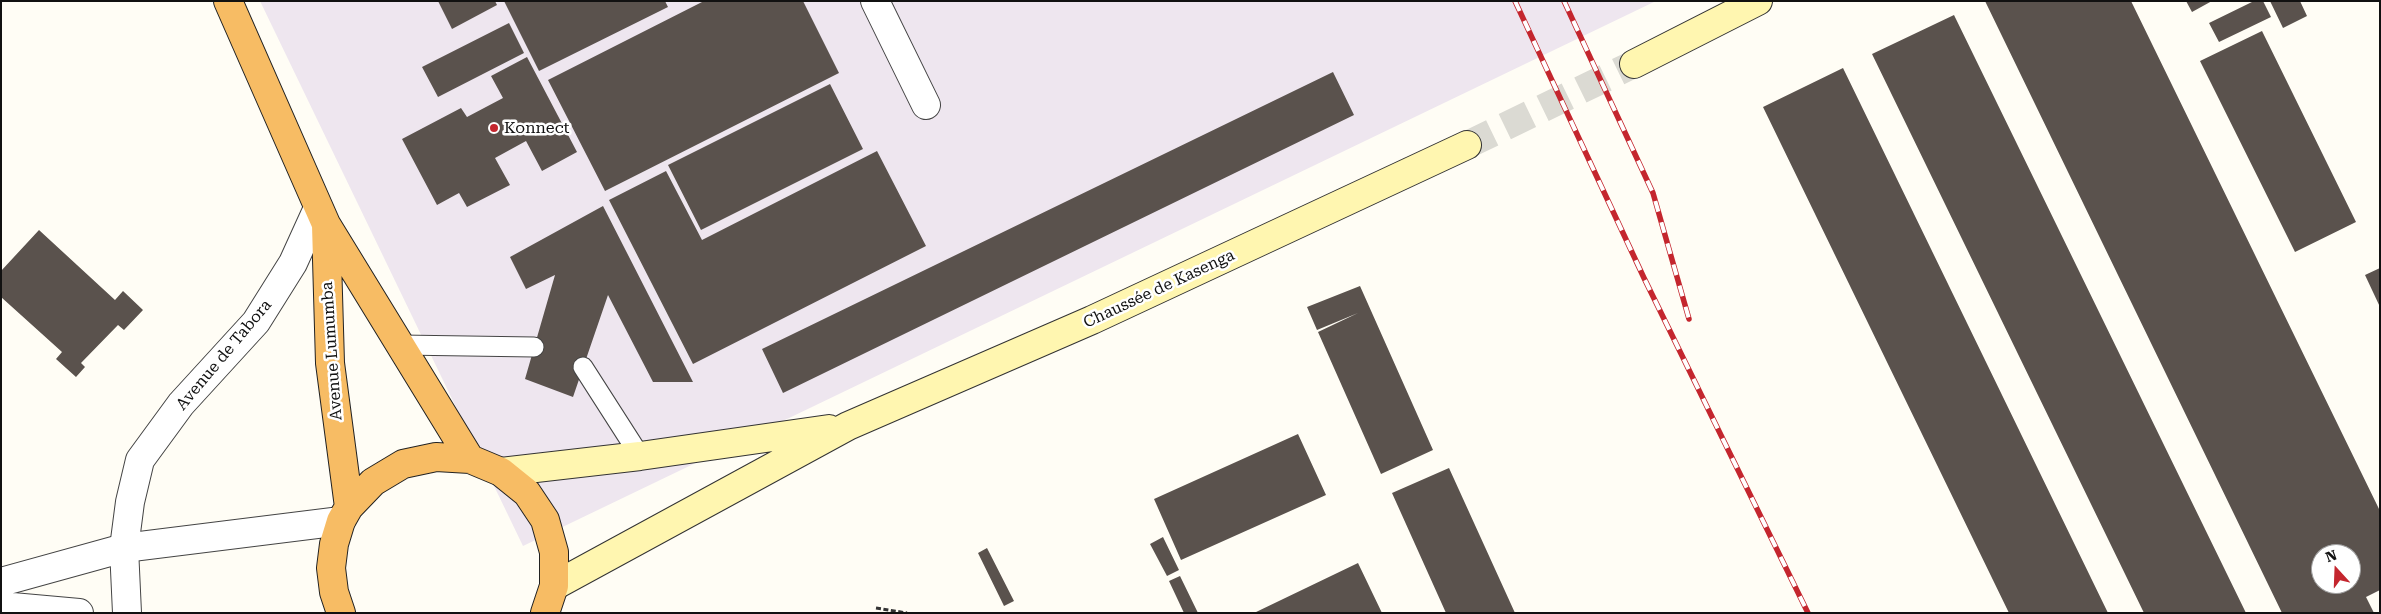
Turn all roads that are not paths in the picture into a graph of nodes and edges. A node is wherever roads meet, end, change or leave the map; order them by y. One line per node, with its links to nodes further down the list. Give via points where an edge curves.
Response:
1 (228, 1): 7 (highway, Avenue Lumumba)
2 (875, 1): 5 (street)
3 (1758, 1): 4 (main road)
4 (1634, 64)
5 (926, 105)
6 (1467, 145): 11 (main road, Chaussée de Kasenga, via 1092,320)
7 (322, 216): 8 (highway, Avenue Lumumba); 15 (highway, Avenue Lumumba, via 330,363); 16 (street, Avenue de Tabora, via 256,322 181,404 140,460)
8 (401, 345): 9 (lane); 13 (highway, Avenue Lumumba)
9 (534, 347)
10 (583, 367): 12 (lane)
11 (848, 426): 12 (main road); 18 (main road)
12 (640, 456): 14 (main road)
13 (470, 459): 14 (highway, Avenue Lumumba); 15 (highway, Avenue Lumumba, via 436,457 402,464 372,482)
14 (500, 472): 18 (highway, Avenue Lumumba, via 526,493 545,520 554,552)
15 (345, 514): 16 (street); 22 (highway, Avenue Lumumba, via 334,544 331,568)
16 (124, 548): 17 (street); 21 (street, Avenue de Tabora)
17 (1, 582)
18 (554, 586): 23 (highway, Avenue Lumumba)
19 (1, 606): 20 (street)
20 (79, 613)
21 (127, 613)
22 (341, 613)
23 (546, 613)

